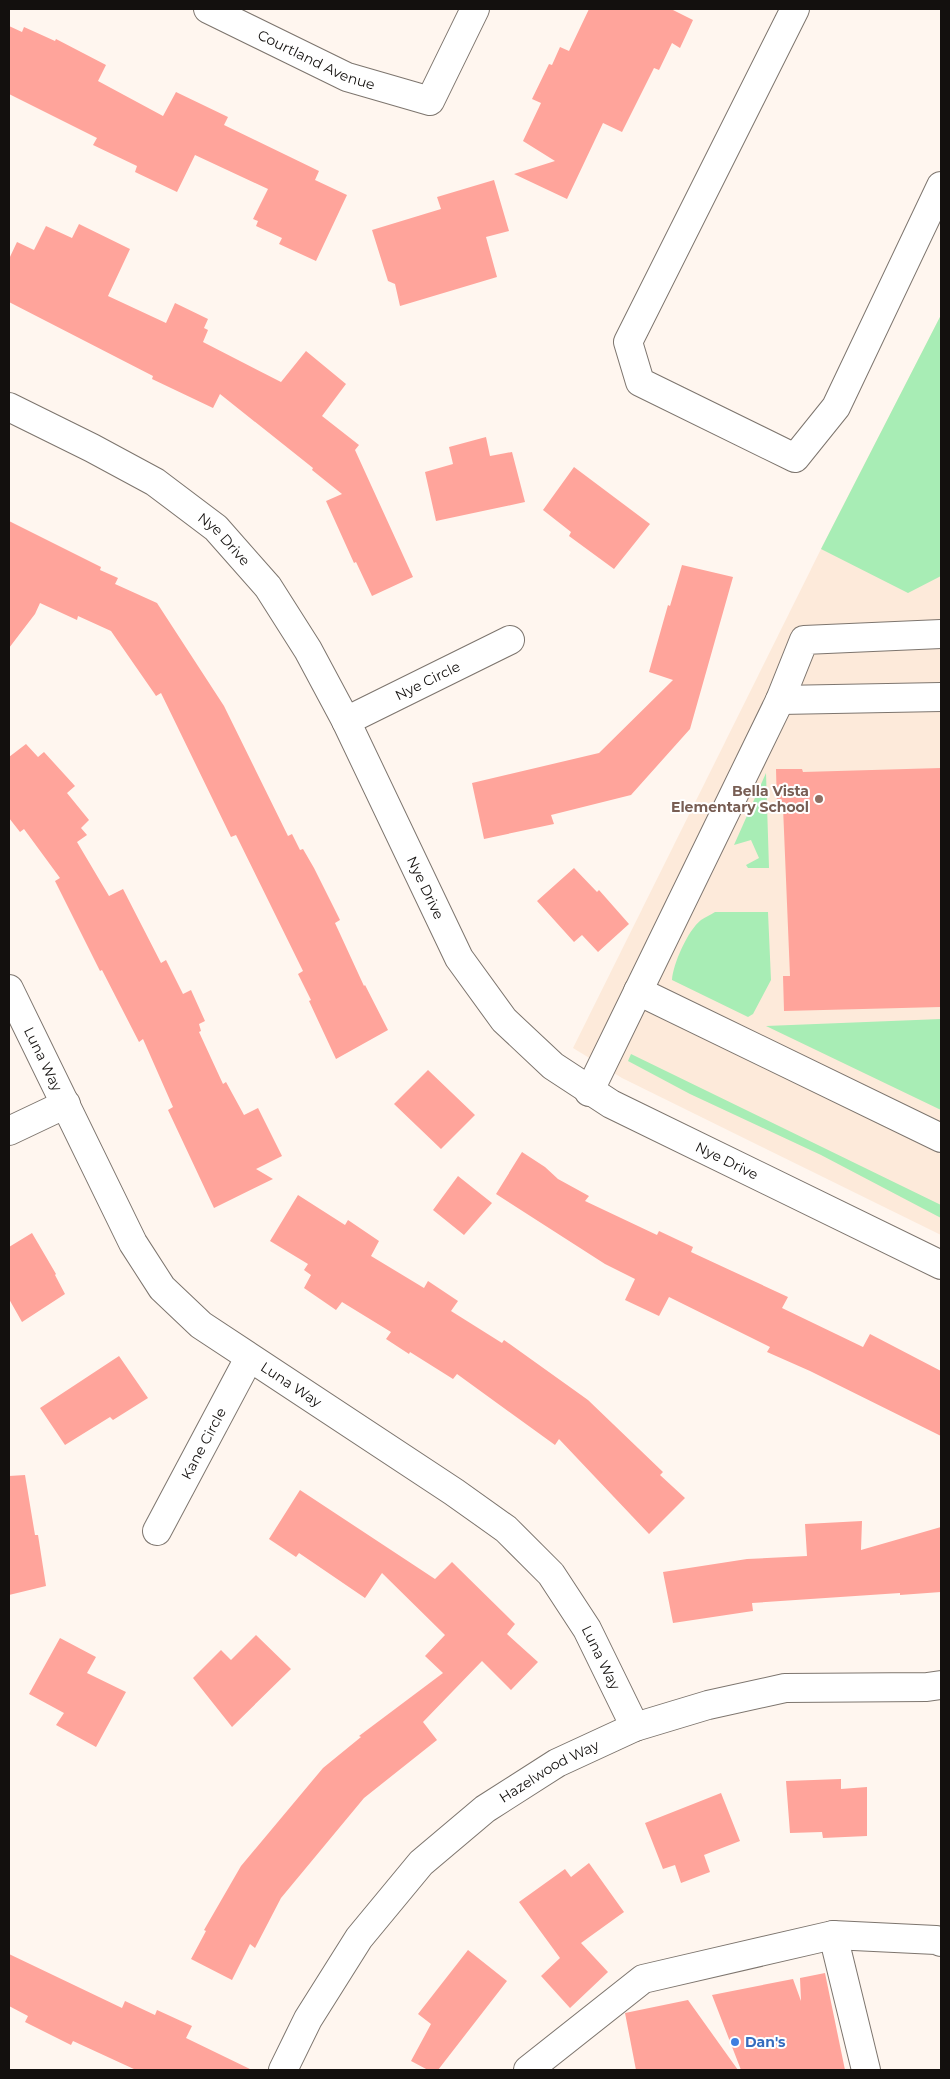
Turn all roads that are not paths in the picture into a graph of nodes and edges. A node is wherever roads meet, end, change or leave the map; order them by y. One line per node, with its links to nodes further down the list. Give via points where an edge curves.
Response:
1 (208, 9): 2 (street, Courtland Avenue, via 347,77 430,101)
2 (475, 9)
3 (794, 9): 4 (street, via 628,342 640,382 795,458 836,407)
4 (941, 186)
5 (9, 407): 10 (street, Nye Drive, via 155,482 216,528 268,587 308,650)
6 (941, 634): 9 (street, via 804,640)
7 (510, 640): 10 (street, Nye Circle)
8 (941, 697): 9 (street)
9 (780, 700): 12 (street)
10 (346, 721): 13 (street, Nye Drive, via 459,958 504,1020 553,1066)
11 (9, 989): 14 (street, Luna Way)
12 (638, 991): 13 (street); 16 (street)
13 (589, 1092): 17 (street, Nye Drive)
14 (66, 1104): 15 (street); 18 (street, Luna Way, via 133,1243 162,1288 201,1326)
15 (9, 1131)
16 (941, 1138)
17 (941, 1265)
18 (249, 1358): 19 (street, Kane Circle); 21 (street, Luna Way, via 506,1529 551,1574 588,1629)
19 (158, 1531)
20 (941, 1685): 21 (street, Hazelwood Way, via 785,1688 708,1705)
21 (635, 1727): 24 (street, Hazelwood Way, via 557,1762 485,1809 421,1863 359,1938 308,2019)
22 (833, 1934): 23 (street); 25 (street, via 643,1979); 26 (street)
23 (941, 1942)
24 (283, 2070)
25 (528, 2070)
26 (866, 2070)

